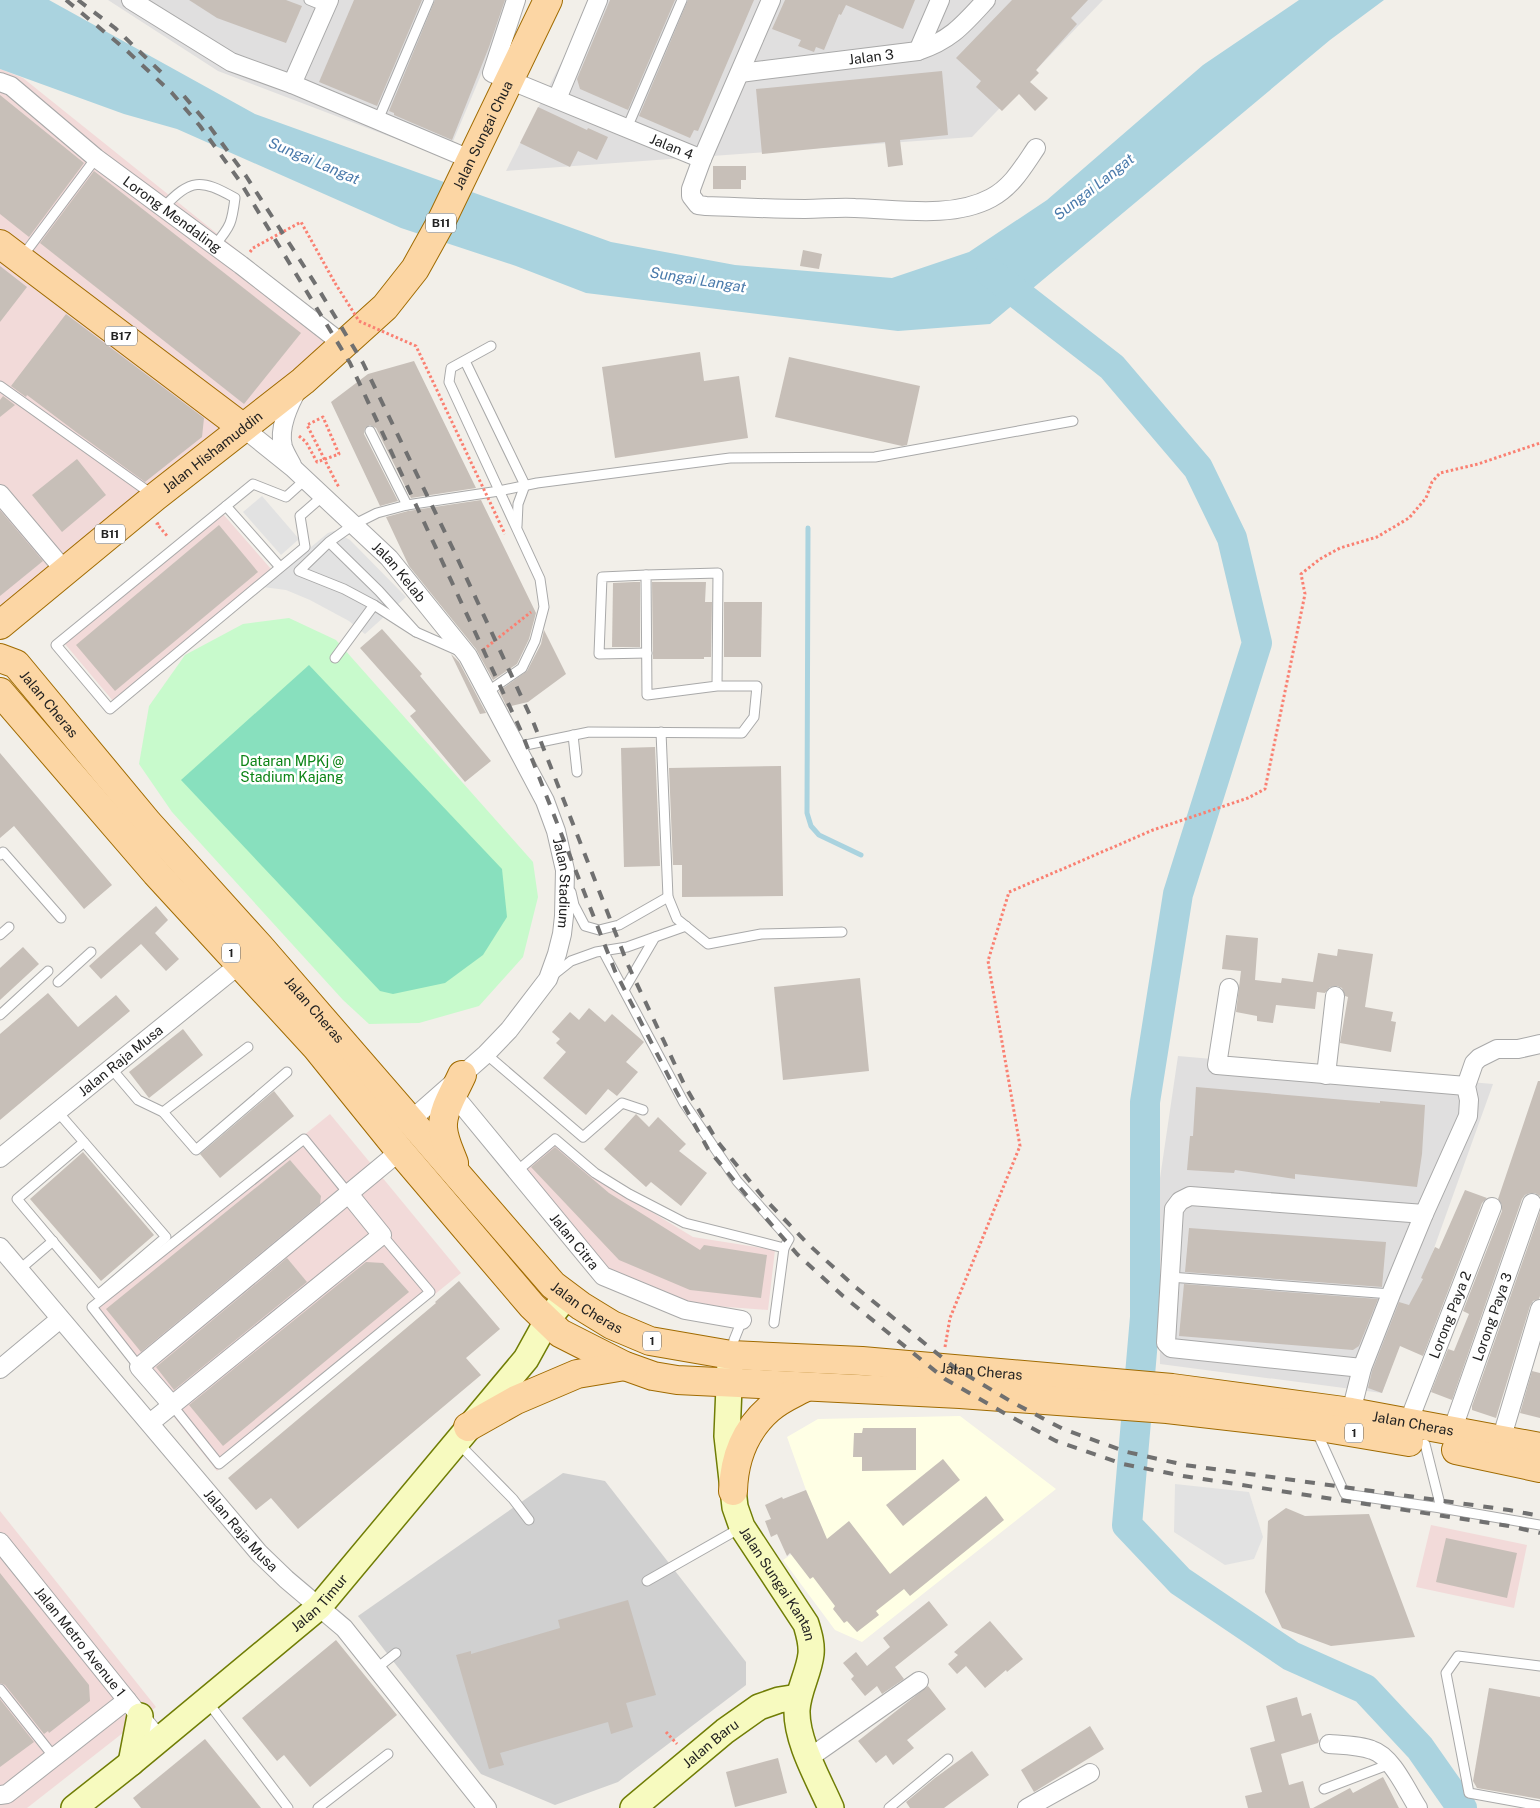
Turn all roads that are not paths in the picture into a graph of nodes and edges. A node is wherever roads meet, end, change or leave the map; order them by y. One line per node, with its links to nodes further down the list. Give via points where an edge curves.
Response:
1 (131, 0): 16 (street, via 231,62)
2 (309, 0): 11 (lane)
3 (429, 0): 18 (lane)
4 (516, 0): 14 (street, Jalan 4, via 492,73)
5 (598, 0): 17 (street)
6 (682, 0): 19 (lane)
7 (771, 0): 13 (street, Jalan 4)
8 (940, 0): 12 (street)
9 (986, 0): 12 (street, Jalan 3, via 952,34 937,45)
10 (548, 1): 14 (main road, Jalan Sungai Chua / B11)
11 (327, 4): 16 (street)
12 (918, 52): 13 (street, Jalan 3)
13 (740, 73): 22 (street, Jalan 4)
14 (510, 81): 17 (street, Jalan 4); 23 (main road, Jalan Sungai Chua / B11)
15 (0, 82): 21 (street, Lorong Mendaling, via 12,86)
16 (292, 84): 18 (street)
17 (557, 99): 19 (street, Jalan 4)
18 (378, 120): 23 (street)
19 (627, 128): 22 (street, Jalan 4)
20 (1036, 148): 22 (street, via 1014,181 1002,191 982,202 941,211 698,205 691,196 691,189)
21 (96, 158): 24 (street, Lorong Mendaling); 26 (lane)
22 (702, 159)
23 (468, 168): 27 (main road, Jalan Sungai Chua / B11)
24 (163, 208): 25 (street, Lorong Mendaling); 25 (lane, via 190,185 212,185 235,198 228,230)
25 (215, 246): 28 (street, Lorong Mendaling)
26 (10, 252): 34 (main road, B17)
27 (415, 269): 28 (main road, Jalan Hishamuddin / B11, via 385,307)
28 (344, 345): 31 (main road, Jalan Hishamuddin / B11)
29 (491, 346): 30 (lane)
30 (465, 361): 37 (lane); 38 (lane, via 451,368 449,382)
31 (303, 381): 34 (main road, Jalan Hishamuddin / B11); 36 (street, via 289,404 282,438 283,446)
32 (0, 386): 43 (lane)
33 (1073, 421): 37 (lane, via 875,457 730,458)
34 (242, 427): 36 (street, Jalan Kelab); 43 (main road, Jalan Hishamuddin / B11)
35 (370, 431): 41 (lane)
36 (300, 474): 40 (street, Jalan Kelab); 42 (lane, via 286,497 253,484)
37 (525, 485): 38 (lane); 45 (lane, via 518,504)
38 (499, 491): 41 (lane); 45 (lane)
39 (0, 494): 48 (street)
40 (323, 496): 44 (street, Jalan Kelab); 47 (lane, via 300,516 304,547)
41 (407, 505): 44 (lane)
42 (226, 506): 47 (lane); 47 (lane, via 56,645 110,709)
43 (160, 507): 48 (main road, Jalan Hishamuddin / B11)
44 (353, 524): 46 (lane); 56 (street, Jalan Kelab, via 389,558)
45 (517, 526): 59 (lane, via 540,579 544,607 536,641 522,668)
46 (329, 542): 50 (lane, via 298,570 344,588); 52 (lane, via 379,590)
47 (280, 567)
48 (65, 571): 51 (main road, Jalan Hishamuddin / B11)
49 (646, 575): 53 (lane); 53 (lane, via 602,577 599,654); 57 (lane, via 718,573)
50 (374, 605): 52 (lane); 55 (lane)
51 (0, 625)
52 (416, 632): 56 (lane)
53 (647, 653): 57 (lane, via 647,694)
54 (0, 658): 94 (main road, Jalan Cheras / 1, via 16,664 148,823)
55 (335, 658)
56 (470, 658): 59 (street, Jalan Kelab)
57 (717, 686): 60 (lane, via 757,686 754,717 742,733)
58 (0, 692): 75 (main road, Jalan Cheras / 1)
59 (487, 692): 62 (street, Jalan Kelab)
60 (661, 732): 61 (lane); 66 (lane)
61 (573, 735): 62 (lane); 63 (lane)
62 (516, 748): 65 (street, Jalan Stadium, via 545,802)
63 (577, 772)
64 (0, 855): 67 (lane, via 3,852)
65 (565, 870): 66 (lane, via 579,916 585,926 598,930 619,925); 77 (street, Jalan Stadium, via 562,934)
66 (668, 897): 68 (lane, via 677,919)
67 (60, 918)
68 (686, 926): 70 (lane, via 708,944 761,934); 72 (lane)
69 (9, 927): 71 (lane)
70 (842, 932)
71 (0, 935)
72 (655, 937): 73 (lane); 80 (lane)
73 (603, 951): 77 (lane, via 571,961); 80 (lane)
74 (91, 952): 78 (lane)
75 (240, 964): 86 (street, Jalan Raja Musa); 96 (main road, Jalan Cheras / 1, via 316,1047)
76 (48, 971): 82 (lane)
77 (548, 979): 85 (street, Jalan Stadium, via 510,1030)
78 (58, 982)
79 (1229, 988): 88 (street, via 1217,1065)
80 (624, 990): 107 (lane, via 684,1103 720,1158 788,1239)
81 (1335, 996): 88 (street)
82 (0, 1015)
83 (1540, 1044): 90 (street, via 1497,1049 1486,1054 1474,1063)
84 (248, 1047): 93 (lane)
85 (486, 1054): 89 (street, Jalan Stadium); 91 (lane, via 583,1137 622,1103)
86 (110, 1068): 92 (street, Jalan Raja Musa); 93 (lane, via 138,1100)
87 (287, 1072): 93 (lane, via 196,1150)
88 (1326, 1075): 90 (street)
89 (458, 1085): 94 (street, Jalan Stadium); 98 (street, Jalan Citra); 99 (main road, via 446,1111 443,1128)
90 (1466, 1086): 103 (street, via 1468,1116)
91 (643, 1110)
92 (57, 1111): 95 (lane); 97 (street, Jalan Raja Musa)
93 (163, 1112)
94 (411, 1120): 99 (main road, Jalan Cheras / 1)
95 (84, 1142): 105 (lane, via 16,1198); 105 (lane, via 166,1237 98,1295)
96 (400, 1151): 100 (street); 116 (main road, Jalan Cheras / 1, via 532,1306)
97 (0, 1158)
98 (517, 1170): 107 (lane, via 555,1139 595,1173 685,1223); 114 (street, Jalan Citra, via 603,1276 686,1310)
99 (459, 1176): 111 (main road, Jalan Cheras / 1, via 553,1285)
100 (348, 1193): 104 (street); 119 (street); 119 (lane, via 304,1139 92,1307)
101 (1532, 1203): 131 (street, Lorong Paya 3)
102 (1492, 1207): 129 (street, Lorong Paya 2)
103 (1424, 1214): 109 (street, via 1190,1196 1174,1209); 110 (street)
104 (382, 1235): 126 (street); 126 (lane, via 430,1292 219,1464)
105 (53, 1241): 108 (lane)
106 (0, 1246): 108 (street, Jalan Raja Musa)
107 (784, 1248): 115 (lane)
108 (19, 1270): 113 (street, Jalan Raja Musa)
109 (1170, 1277): 110 (lane); 120 (street, via 1166,1343 1171,1348)
110 (1391, 1294): 120 (street)
111 (574, 1301): 116 (main road, Jalan Timur); 117 (main road, Jalan Cheras / 1, via 612,1325 650,1340)
112 (1540, 1309): 133 (street)
113 (60, 1319): 121 (street); 128 (street, Jalan Raja Musa)
114 (742, 1320): 117 (lane)
115 (774, 1323)
116 (554, 1327): 118 (main road, Jalan Cheras / 1); 132 (main road, Jalan Timur)
117 (731, 1355): 122 (main road, Jalan Sungai Kantan); 124 (main road, Jalan Cheras / 1, via 942,1368)
118 (625, 1366): 122 (main road, Jalan Cheras / 1, via 678,1380); 132 (main road, via 577,1374 516,1400)
119 (139, 1367): 126 (street)
120 (1362, 1368): 127 (street)
121 (0, 1369)
122 (728, 1382): 123 (main road, Jalan Cheras / 1); 137 (main road, Jalan Sungai Kantan, via 726,1436)
123 (806, 1387): 124 (main road, Jalan Cheras / 1, via 960,1394); 137 (main road, via 770,1408 757,1421 737,1456)
124 (1116, 1394): 125 (main road, Jalan Cheras / 1)
125 (1170, 1399): 127 (main road, Jalan Cheras / 1); 130 (main road, Jalan Cheras / 1)
126 (172, 1405): 128 (street)
127 (1351, 1412): 129 (main road, Jalan Cheras / 1)
128 (150, 1423): 144 (street, Jalan Raja Musa, via 259,1553)
129 (1408, 1423): 131 (main road, Jalan Cheras / 1)
130 (1314, 1426): 134 (main road, Jalan Cheras / 1); 138 (lane, via 1345,1494)
131 (1452, 1431): 133 (main road, Jalan Cheras / 1)
132 (462, 1434): 139 (lane); 144 (main road, Jalan Timur)
133 (1501, 1440): 135 (main road, Jalan Cheras / 1)
134 (1425, 1444): 136 (main road, Jalan Cheras / 1); 138 (lane)
135 (1540, 1447)
136 (1540, 1468)
137 (733, 1492): 141 (main road, Jalan Sungai Kantan)
138 (1441, 1508): 140 (lane)
139 (529, 1520)
140 (1540, 1525)
141 (742, 1527): 143 (lane); 150 (main road, Jalan Sungai Kantan, via 806,1624 810,1638 810,1664)
142 (0, 1542): 152 (street, Jalan Metro Avenue 1)
143 (647, 1581)
144 (319, 1607): 147 (street, Jalan Raja Musa, via 344,1628); 151 (main road, Jalan Timur)
145 (396, 1653): 147 (lane)
146 (1540, 1666): 164 (lane, via 1458,1656 1446,1673 1469,1793)
147 (377, 1668): 168 (street, Jalan Raja Musa)
148 (919, 1681): 157 (street)
149 (0, 1689): 156 (lane)
150 (798, 1697): 157 (main road, Jalan Sungai Kantan, via 798,1724); 169 (main road, Jalan Baru, via 769,1703 751,1712)
151 (207, 1700): 153 (main road, Jalan Timur); 166 (lane)
152 (133, 1708): 153 (street, Jalan Metro Avenue 1); 156 (street); 159 (main road)
153 (159, 1740): 159 (main road, Jalan Timur)
154 (1329, 1744): 160 (street, via 1372,1749)
155 (388, 1754): 167 (lane)
156 (54, 1757): 163 (street, via 7,1794)
157 (809, 1758): 170 (main road, Jalan Sungai Kantan)
158 (948, 1759): 171 (lane)
159 (131, 1763): 165 (main road, Jalan Timur)
160 (1390, 1764): 162 (lane); 173 (street)
161 (1090, 1773): 172 (street)
162 (1324, 1790)
163 (0, 1795)
164 (1540, 1806)
165 (74, 1808)
166 (288, 1808)
167 (318, 1808)
168 (487, 1808)
169 (633, 1808)
170 (831, 1808)
171 (889, 1808)
172 (1027, 1808)
173 (1418, 1808)

